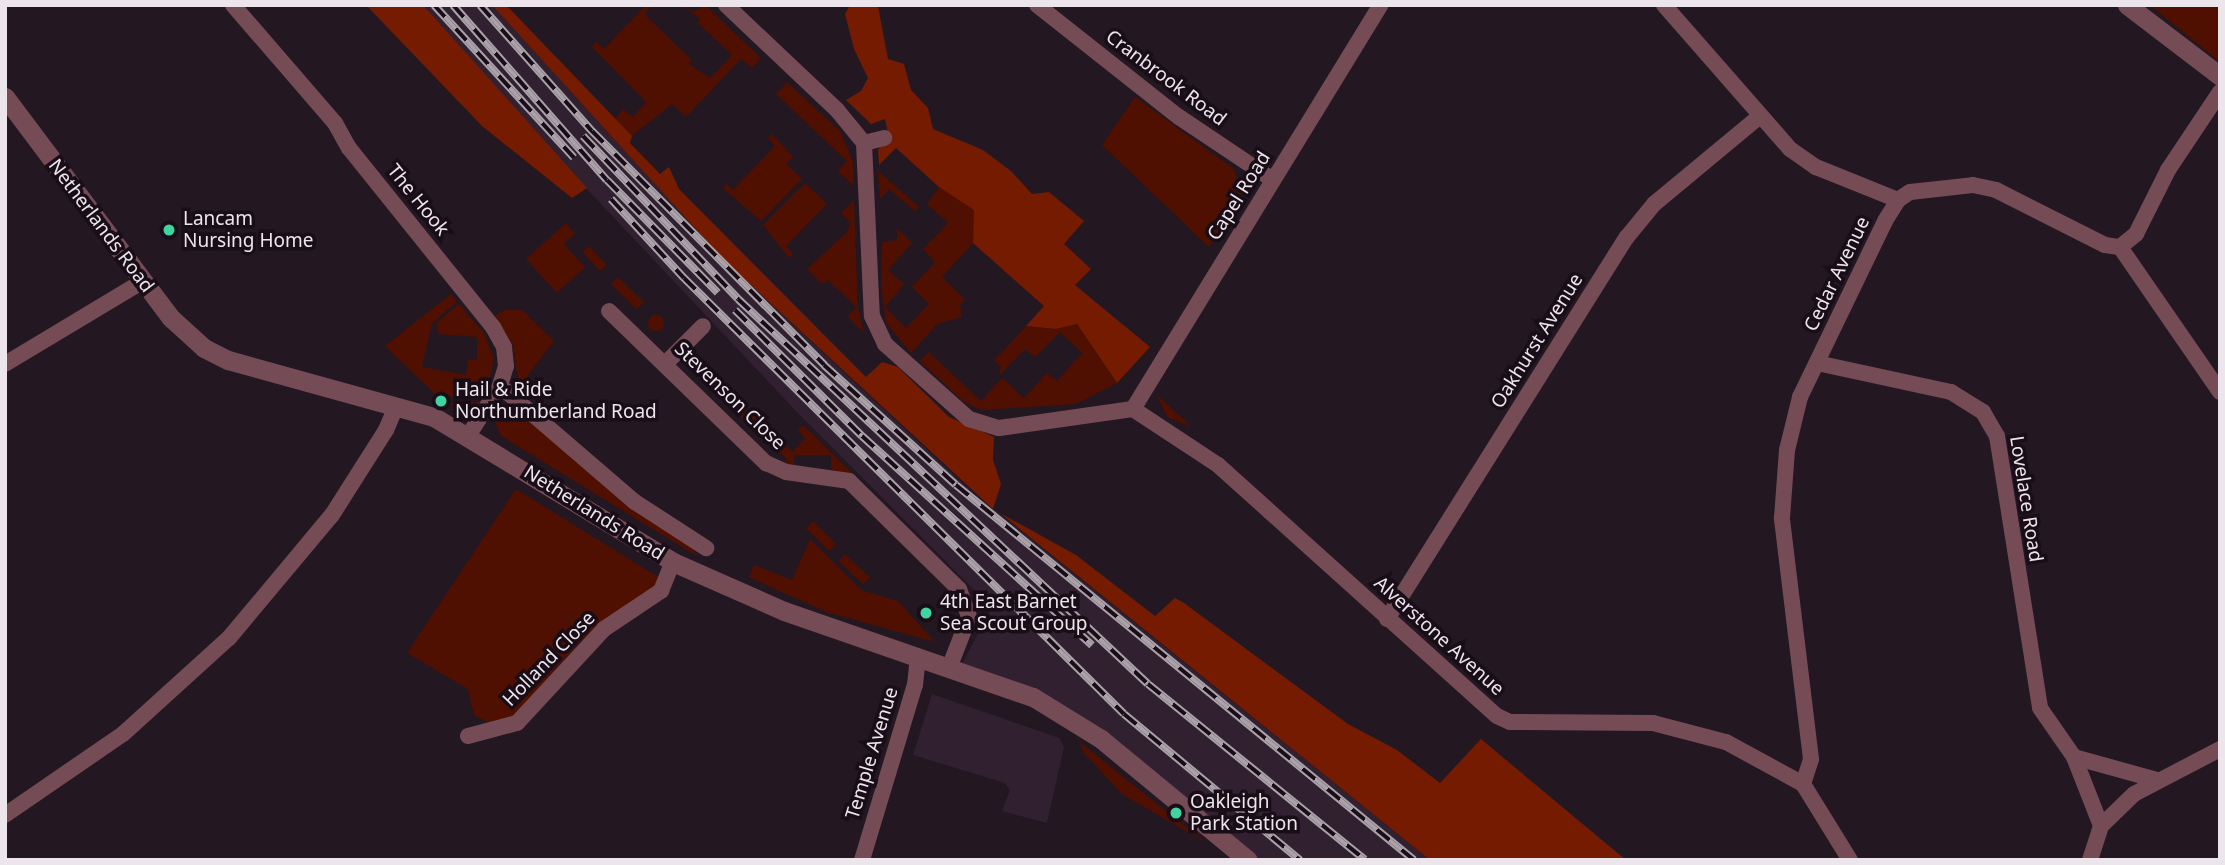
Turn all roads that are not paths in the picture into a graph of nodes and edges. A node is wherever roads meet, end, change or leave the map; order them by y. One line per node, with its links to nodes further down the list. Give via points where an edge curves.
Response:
1 (233, 5): 22 (street, The Hook, via 335,123 349,148 493,327 504,348 506,366)
2 (726, 5): 12 (street, via 837,110)
3 (1037, 5): 13 (street, Cranbrook Road, via 1179,117)
4 (1381, 5): 13 (street, Capel Road)
5 (1664, 5): 10 (street)
6 (2127, 5): 7 (street)
7 (2220, 76)
8 (2220, 92): 15 (street, via 2168,170 2136,234)
9 (5, 97): 16 (street, Netherlands Road)
10 (1760, 117): 14 (street, via 1790,149 1816,167); 29 (street, Oakhurst Avenue, via 1654,204 1627,237)
11 (884, 138): 12 (street)
12 (864, 143): 25 (street, via 873,316 885,344 968,419 999,428)
13 (1273, 180): 25 (street, Capel Road)
14 (1898, 200): 15 (street, via 1925,188 1973,185 1996,190 2105,245); 20 (street, Cedar Avenue)
15 (2120, 247): 23 (street)
16 (143, 281): 21 (street); 24 (street, Netherlands Road, via 187,336 228,360)
17 (609, 312): 19 (street, Stevenson Close)
18 (703, 326): 19 (street)
19 (666, 363): 31 (street, Stevenson Close, via 775,469 849,481 959,589 969,617)
20 (1817, 363): 34 (street, Lovelace Road, via 1951,392 1983,412 1997,436 2033,682 2040,708); 36 (street, Cedar Avenue, via 1800,397 1787,450 1782,518 1811,759)
21 (5, 364)
22 (500, 386): 26 (street, The Hook); 27 (street, via 635,502)
23 (2220, 392)
24 (396, 406): 26 (street, Netherlands Road, via 434,417); 37 (street, via 386,430 332,515 229,638 123,734)
25 (1133, 409): 29 (street, Alverstone Avenue, via 1218,465)
26 (468, 436): 28 (street, Netherlands Road)
27 (706, 548)
28 (673, 562): 30 (street, Netherlands Road, via 783,611); 32 (street, Holland Close, via 662,591 604,629 517,723)
29 (1387, 619): 36 (street, Alverstone Avenue, via 1497,716 1523,722 1617,720 1698,732 1726,741)
30 (918, 657): 31 (street, Netherlands Road); 39 (street, Temple Avenue, via 915,685)
31 (949, 668): 40 (street, Netherlands Road, via 1033,697 1072,718)
32 (468, 736)
33 (2220, 749): 35 (street)
34 (2074, 757): 35 (street); 38 (street, Lovelace Road)
35 (2157, 780): 38 (street, via 2134,793)
36 (1803, 784): 41 (street, Alverstone Avenue)
37 (5, 815)
38 (2101, 826): 42 (street)
39 (862, 860)
40 (1248, 860)
41 (1850, 860)
42 (2090, 860)

